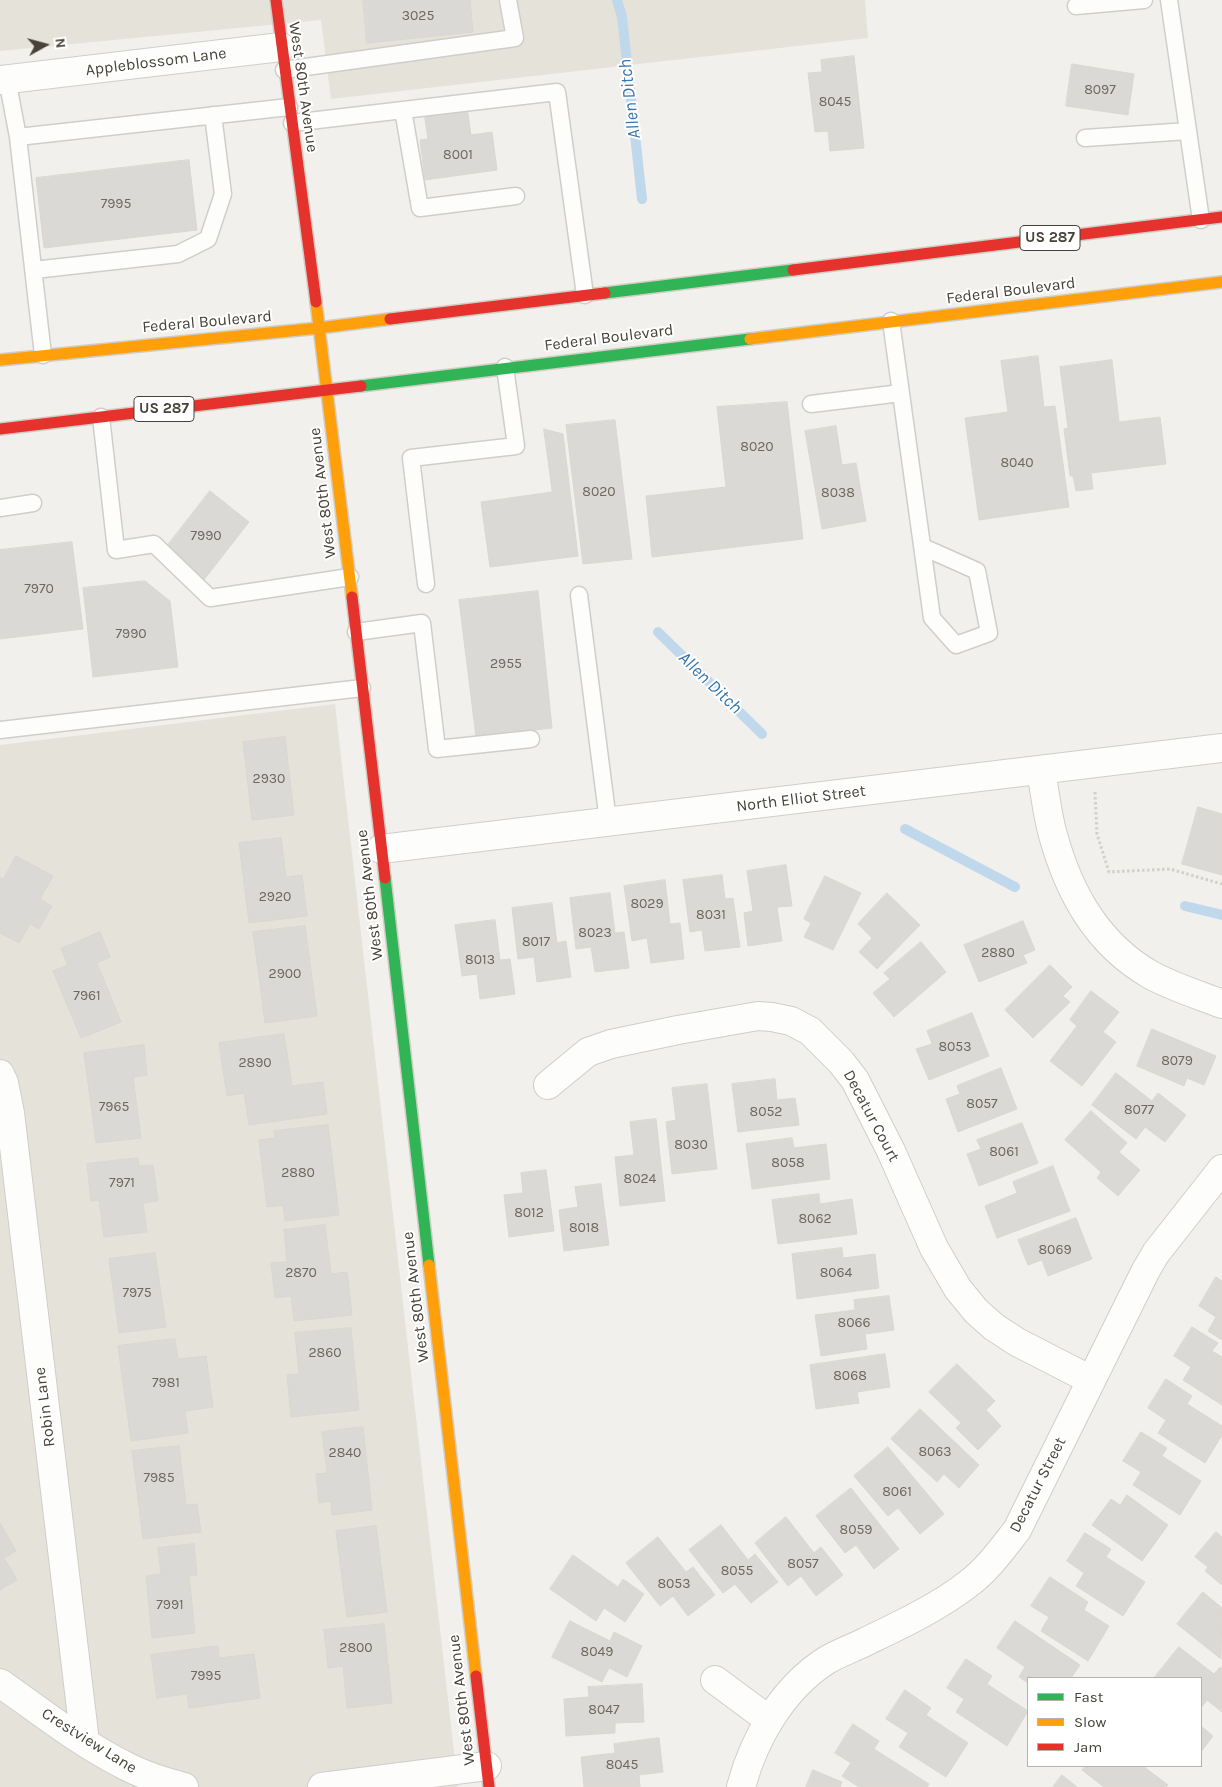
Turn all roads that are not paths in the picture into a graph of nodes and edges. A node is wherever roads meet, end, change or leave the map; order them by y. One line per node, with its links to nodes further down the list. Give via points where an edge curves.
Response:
1 (276, 0): 6 (main road, West 80th Avenue)
2 (508, 0): 6 (lane, via 514,38)
3 (1144, 0): 5 (lane)
4 (1169, 0): 12 (lane)
5 (1076, 6)
6 (283, 59): 7 (street, Appleblossom Lane); 8 (main road, West 80th Avenue)
7 (4, 80): 13 (lane)
8 (289, 107): 10 (lane); 11 (main road, West 80th Avenue)
9 (403, 110): 11 (lane); 15 (lane, via 420,208); 20 (lane, via 557,92)
10 (213, 115): 13 (lane); 18 (lane, via 223,194 208,239 178,254)
11 (292, 123): 22 (main road, West 80th Avenue)
12 (1188, 132): 14 (lane); 17 (lane)
13 (18, 137): 18 (lane)
14 (1085, 138)
15 (516, 196)
16 (1222, 217): 17 (main road, Federal Boulevard / US 287)
17 (1200, 220): 20 (main road, Federal Boulevard / US 287)
18 (34, 270): 23 (lane)
19 (1222, 282): 21 (main road, Federal Boulevard / US 287)
20 (584, 295): 22 (main road, Federal Boulevard / US 287)
21 (891, 321): 25 (main road, Federal Boulevard / US 287); 27 (lane)
22 (319, 328): 23 (main road, Federal Boulevard / US 287); 26 (main road, West 80th Avenue)
23 (43, 355): 24 (main road, Federal Boulevard / US 287)
24 (0, 360)
25 (505, 367): 26 (main road, Federal Boulevard / US 287); 35 (lane, via 516,446 411,458)
26 (327, 389): 29 (main road, Federal Boulevard / US 287); 34 (main road, West 80th Avenue)
27 (901, 393): 28 (lane); 33 (lane)
28 (811, 404)
29 (101, 417): 30 (main road, Federal Boulevard / US 287); 34 (lane, via 116,550 154,544 210,598)
30 (0, 429)
31 (33, 503): 32 (lane)
32 (0, 508)
33 (923, 547): 33 (lane, via 932,618 956,646 989,633 977,571)
34 (350, 578): 37 (main road, West 80th Avenue)
35 (426, 584)
36 (579, 595): 43 (lane)
37 (356, 632): 38 (main road, West 80th Avenue); 40 (lane, via 422,623 437,749)
38 (362, 688): 39 (lane); 44 (main road, West 80th Avenue)
39 (0, 730)
40 (531, 739)
41 (1222, 748): 42 (street, North Elliot Street)
42 (1041, 771): 43 (street, North Elliot Street); 45 (street, via 1052,834 1065,874 1088,918 1105,939 1153,976)
43 (608, 821): 44 (street, North Elliot Street)
44 (381, 849): 54 (main road, West 80th Avenue)
45 (1222, 1004)
46 (0, 1074): 53 (street, Robin Lane, via 10,1113)
47 (548, 1085): 49 (street, Decatur Court, via 588,1052 678,1030 772,1016 810,1031 855,1080 934,1248 958,1289 994,1327)
48 (1222, 1169): 49 (street, Decatur Street, via 1156,1253)
49 (1091, 1380): 52 (street, Decatur Street, via 1017,1530 990,1564 952,1596 827,1660 796,1686)
50 (715, 1680): 52 (street)
51 (0, 1683): 53 (street, Crestview Lane)
52 (769, 1720): 57 (street, Decatur Street, via 753,1750)
53 (85, 1742): 55 (street, Crestview Lane, via 123,1765)
54 (488, 1777): 56 (street)
55 (184, 1787)
56 (322, 1787)
57 (741, 1787)

